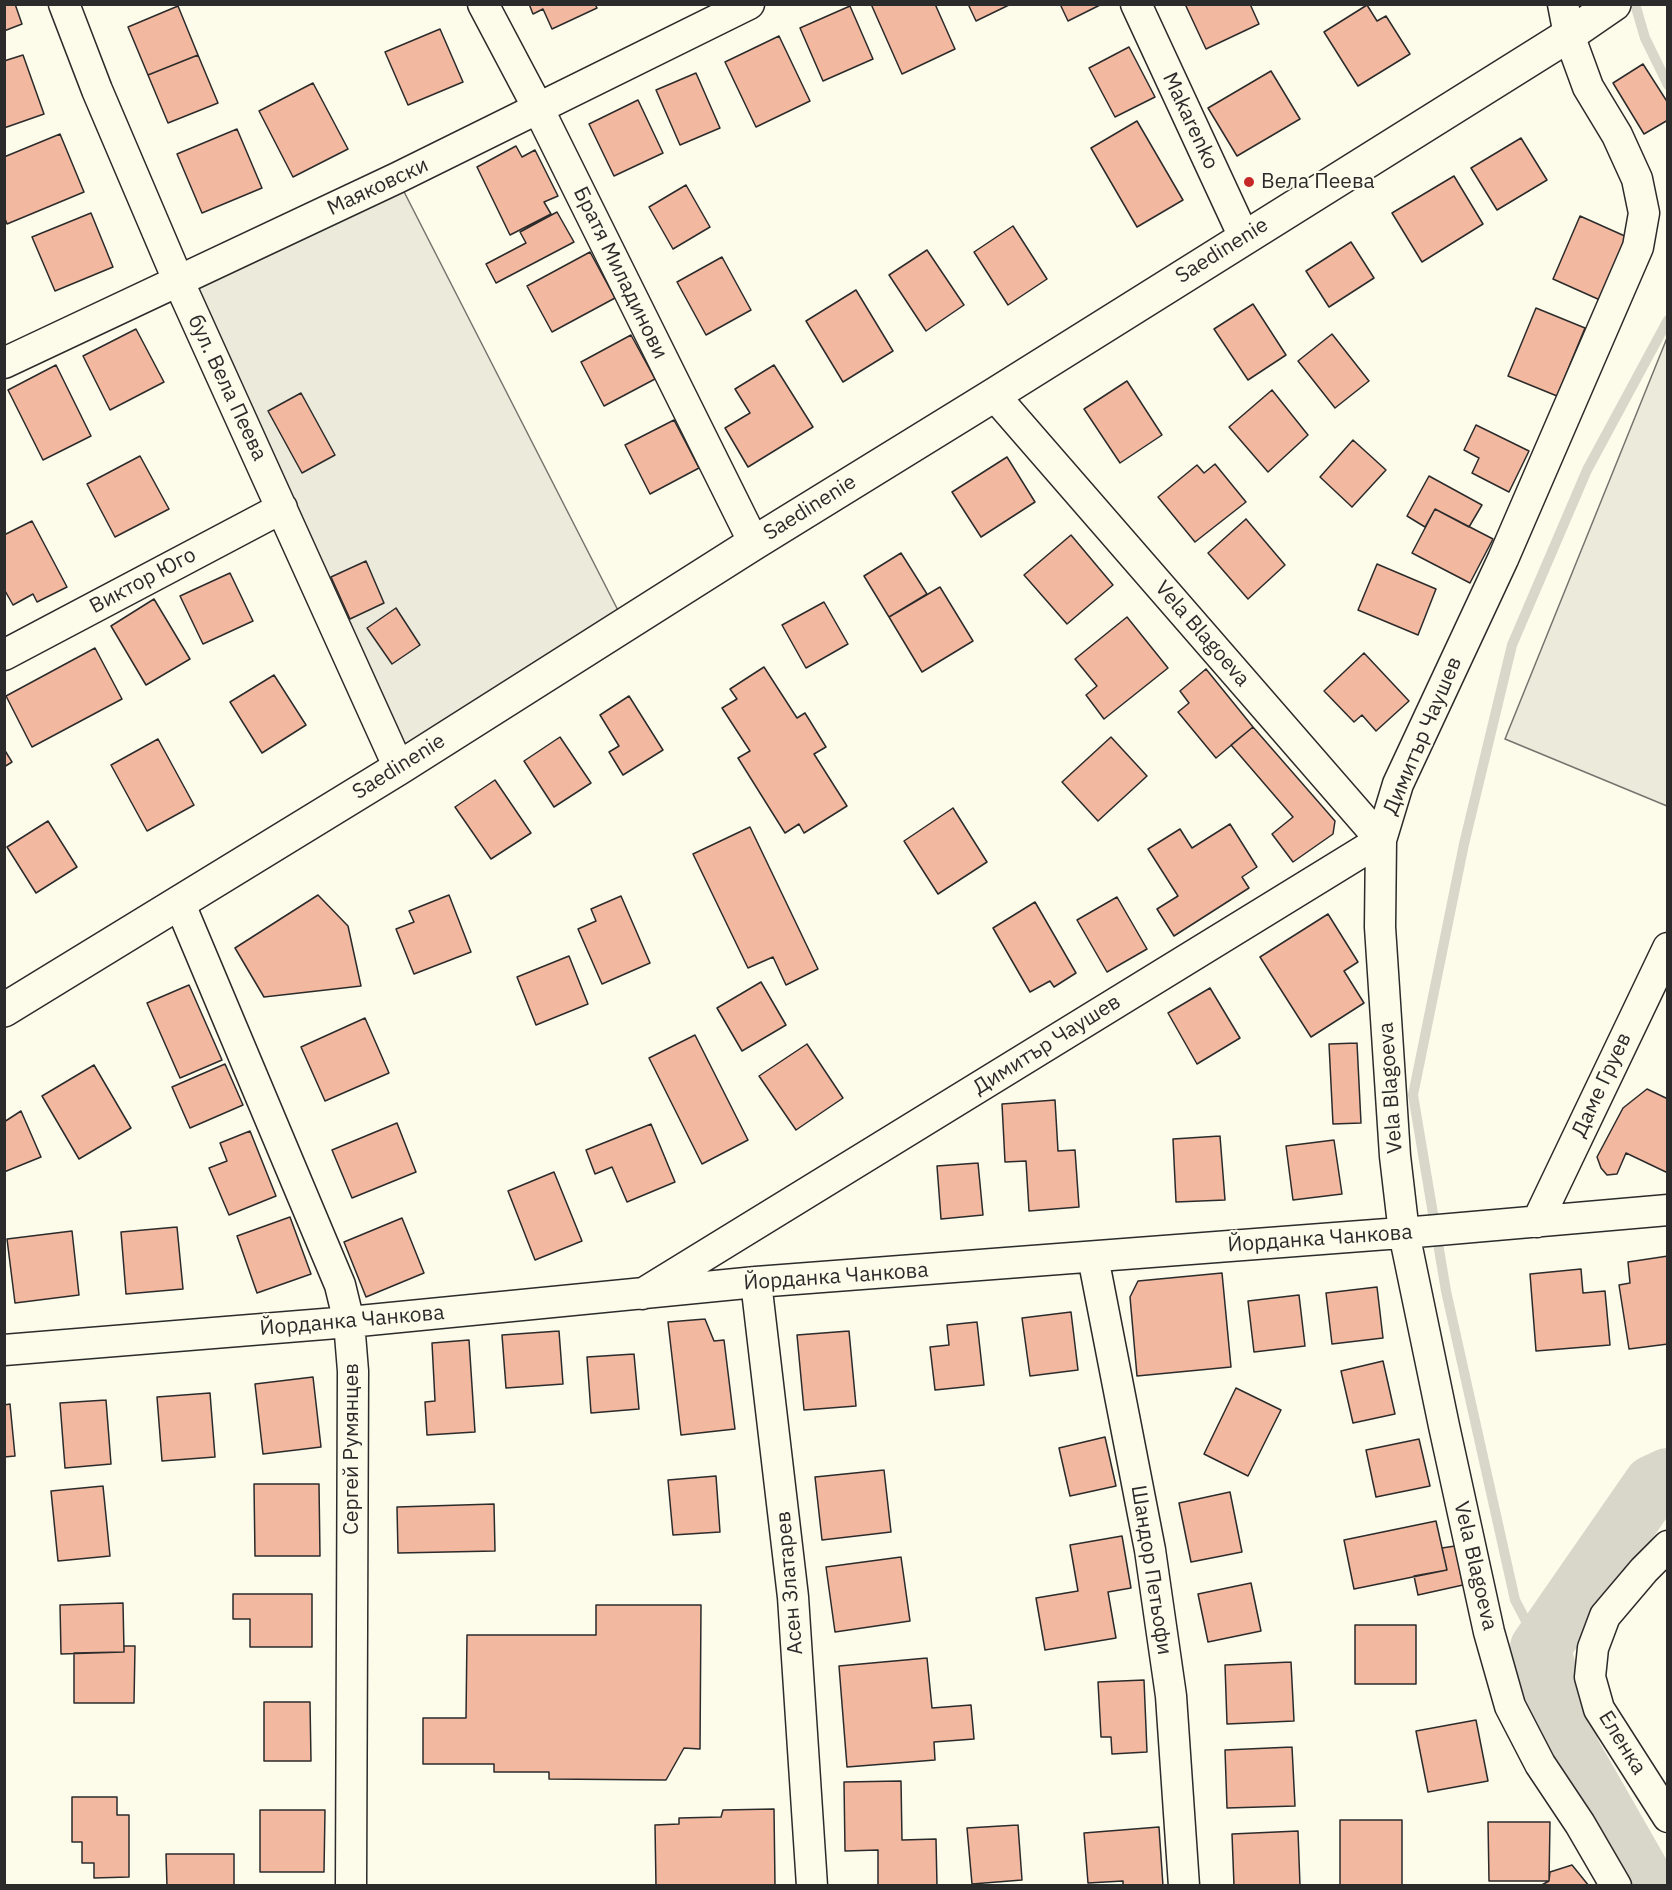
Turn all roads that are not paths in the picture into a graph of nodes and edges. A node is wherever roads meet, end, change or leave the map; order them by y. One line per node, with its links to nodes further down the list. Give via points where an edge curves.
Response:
1 (64, 4): 9 (street, бул. Вела Пеева)
2 (483, 4): 7 (street, Братя Миладинови)
3 (749, 4): 7 (street, Маяковски)
4 (1136, 4): 8 (street, Makarenko)
5 (1614, 5): 6 (street, Saedinenie)
6 (1566, 20): 8 (street, Saedinenie); 16 (street, Димитър Чаушев, via 1588,87 1617,135 1637,179 1644,213 1638,247 1503,559 1398,784)
7 (538, 108): 9 (street, Маяковски); 13 (street, Братя Миладинови)
8 (1244, 237): 11 (street, Saedinenie)
9 (178, 280): 10 (street, Маяковски); 12 (street, бул. Вела Пеева)
10 (4, 363)
11 (994, 394): 13 (street, Saedinenie); 16 (street, Vela Blagoeva)
12 (282, 508): 14 (street, Виктор Юго); 15 (street, бул. Вела Пеева)
13 (754, 543): 15 (street, Saedinenie)
14 (4, 655)
15 (399, 768): 17 (street, Saedinenie)
16 (1381, 840): 22 (street, Vela Blagoeva, via 1380,927 1395,1156); 25 (street, Димитър Чаушев)
17 (178, 902): 19 (street, Saedinenie); 26 (street, Сергей Румянцев, via 340,1285)
18 (1668, 948): 21 (street, Даме Груев)
19 (4, 1010)
20 (1668, 1210): 21 (street, Йорданка Чанкова)
21 (1537, 1222): 22 (street, Йорданка Чанкова)
22 (1416, 1232): 23 (street, Йорданка Чанкова); 33 (street, Vela Blagoeva, via 1444,1426 1489,1632 1510,1706 1540,1764)
23 (1094, 1257): 24 (street, Йорданка Чанкова); 32 (street, Шандор Петьофи, via 1152,1561 1171,1696)
24 (756, 1282): 25 (street, Йорданка Чанкова); 31 (street, Асен Златарев, via 793,1597)
25 (642, 1294): 26 (street, Йорданка Чанкова)
26 (349, 1322): 27 (street, Йорданка Чанкова); 30 (street, Сергей Румянцев)
27 (4, 1350)
28 (1668, 1546): 29 (street, Еленка, via 1605,1616 1593,1648 1590,1677 1599,1709)
29 (1668, 1817)
30 (351, 1886)
31 (812, 1886)
32 (1184, 1886)
33 (1616, 1886)

